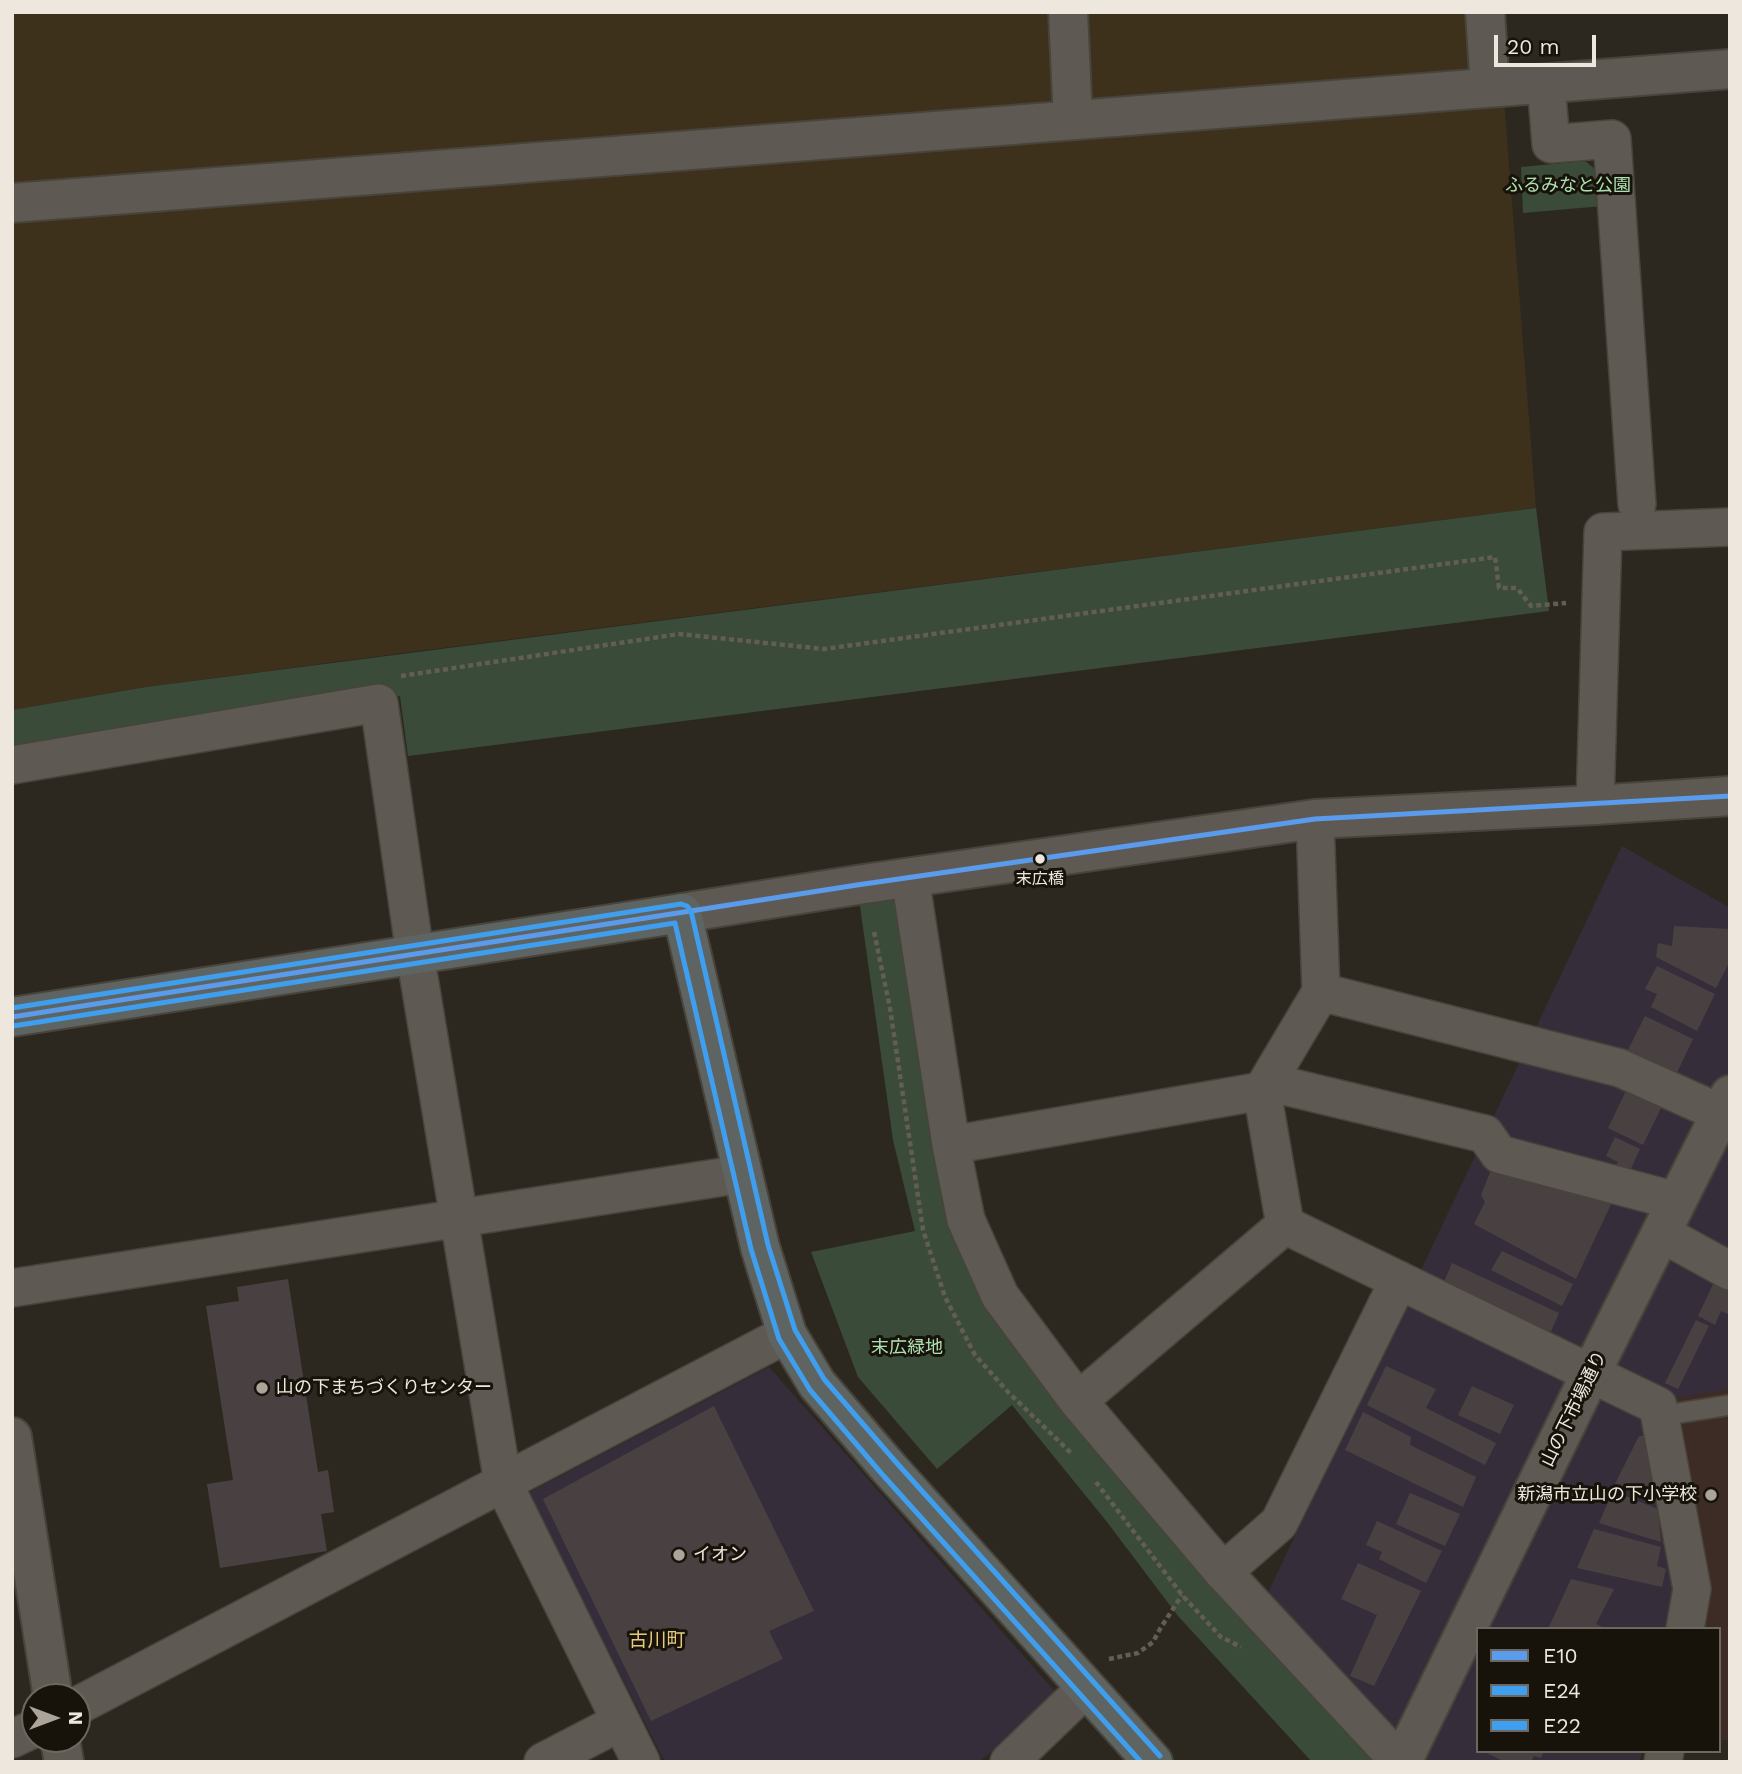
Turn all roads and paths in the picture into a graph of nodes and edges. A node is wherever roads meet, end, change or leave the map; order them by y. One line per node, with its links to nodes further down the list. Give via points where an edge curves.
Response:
1 (1068, 12): 6 (street)
2 (1485, 12): 5 (street)
3 (1730, 69): 4 (street)
4 (1546, 83): 5 (street); 8 (street, via 1551,144 1612,139)
5 (1490, 87): 6 (street)
6 (1073, 120): 7 (street)
7 (12, 203)
8 (1637, 504)
9 (1730, 527): 10 (street, via 1602,531)
10 (1601, 600): 11 (path, via 1531,606 1517,588 1499,588 1495,557 824,649 679,634); 14 (street)
11 (393, 678)
12 (12, 765): 18 (street, via 379,703)
13 (1730, 796): 14 (street)
14 (1595, 805): 15 (street)
15 (1315, 819): 16 (street); 19 (street)
16 (910, 877): 17 (street); 23 (street)
17 (682, 913): 18 (highway); 24 (highway)
18 (415, 954): 20 (highway); 26 (street)
19 (1321, 992): 21 (street); 22 (street, via 1620,1068)
20 (12, 1017)
21 (1265, 1087): 23 (street); 25 (street, via 1485,1134 1499,1154); 27 (street)
22 (1725, 1104): 25 (street, 山の下市場通り)
23 (951, 1145): 33 (street, via 966,1220 1000,1296)
24 (742, 1174): 26 (street); 31 (highway)
25 (1669, 1217): 28 (street); 32 (street, 山の下市場通り)
26 (461, 1218): 30 (street); 37 (street)
27 (1285, 1225): 29 (street); 33 (street)
28 (1730, 1271)
29 (1399, 1280): 32 (street); 38 (street, via 1279,1523)
30 (12, 1287)
31 (787, 1334): 37 (street); 41 (highway, via 817,1384 888,1467)
32 (1591, 1373): 35 (street, via 1658,1406); 49 (street, 山の下市場通り)
33 (1078, 1401): 38 (street)
34 (1730, 1405): 35 (lane)
35 (1660, 1416): 40 (street, via 1692,1589)
36 (14, 1458): 42 (street)
37 (503, 1483): 43 (street); 44 (street)
38 (1223, 1572): 49 (street)
39 (1182, 1595): 41 (path, via 1153,1642)
40 (1685, 1627)
41 (1094, 1675): 47 (street); 48 (highway)
42 (51, 1683)
43 (91, 1699)
44 (620, 1722): 45 (street); 46 (street)
45 (543, 1762)
46 (641, 1762)
47 (1009, 1762)
48 (1153, 1762)
49 (1401, 1762)

